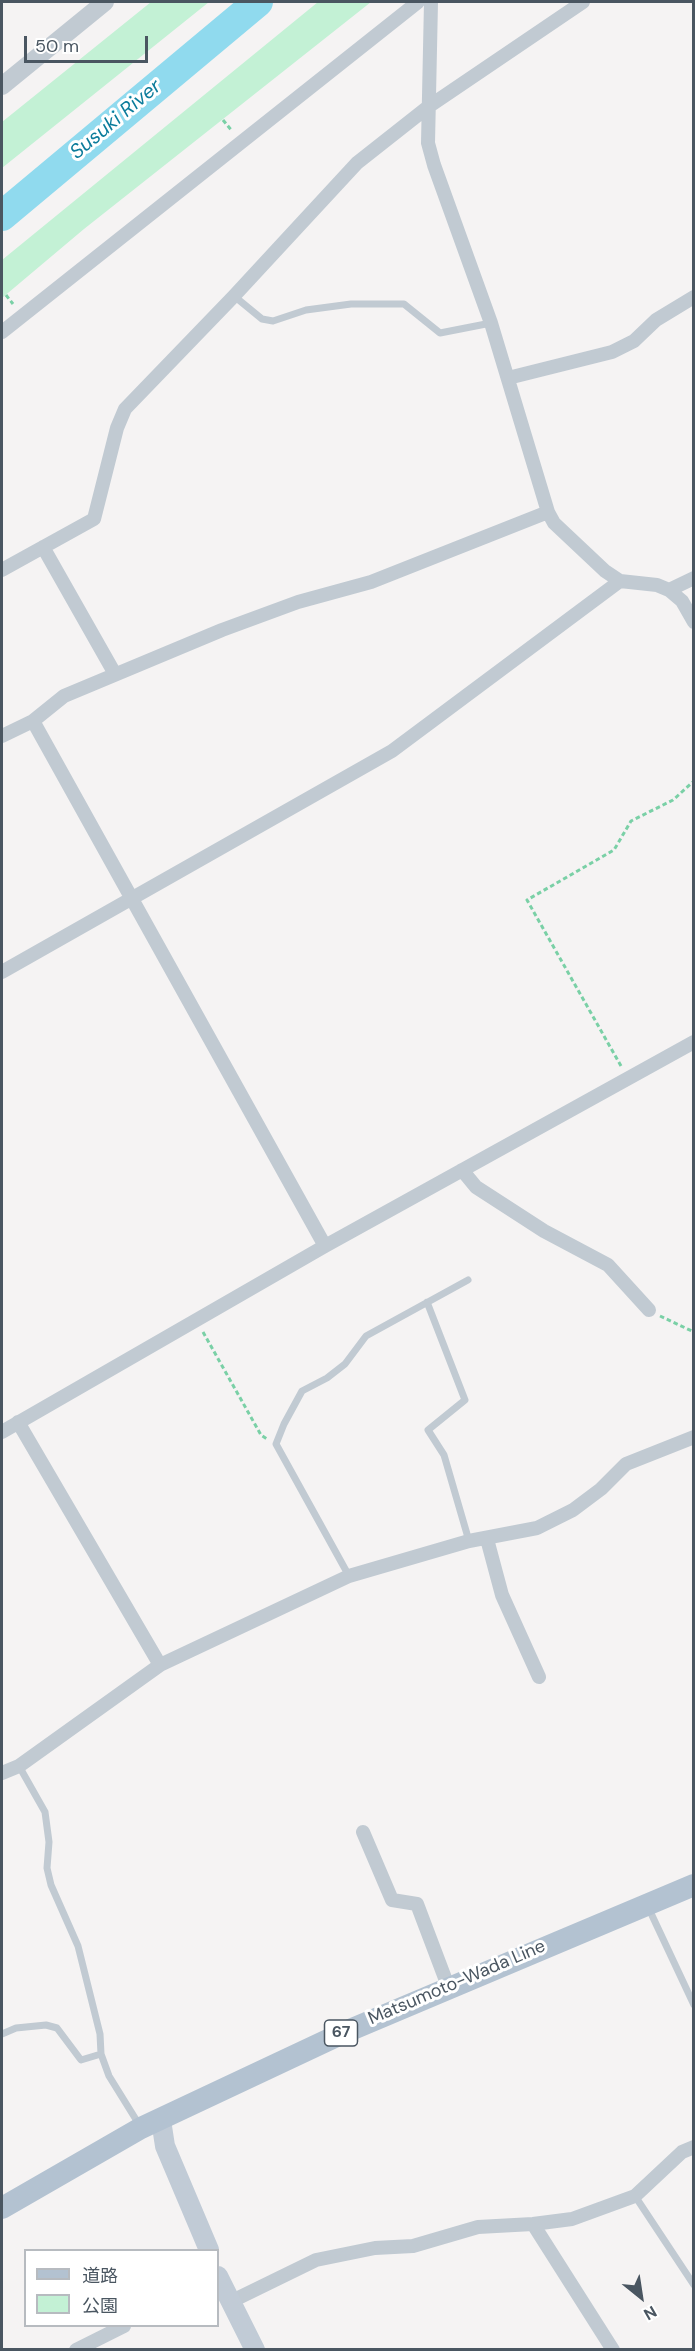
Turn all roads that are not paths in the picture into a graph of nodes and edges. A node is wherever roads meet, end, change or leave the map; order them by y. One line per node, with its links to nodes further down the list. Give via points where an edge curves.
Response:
1 (105, 2): 5 (street)
2 (418, 2): 10 (street)
3 (431, 2): 6 (street)
4 (583, 2): 6 (street)
5 (2, 86)
6 (428, 107): 7 (street, via 357,163); 9 (street, via 428,143 434,165)
7 (234, 296): 9 (lane, via 261,319 273,321 306,310 351,304 404,304 440,333); 13 (street, via 124,409 94,519)
8 (693, 297): 11 (street, via 656,320 634,341 612,352)
9 (491, 323): 11 (street)
10 (2, 332)
11 (508, 378): 12 (street)
12 (548, 512): 16 (street, via 554,523); 19 (street, via 372,582 298,602)
13 (43, 547): 14 (street); 19 (street)
14 (2, 570)
15 (693, 578): 17 (street)
16 (620, 581): 17 (street); 22 (street, via 392,751)
17 (669, 590): 18 (street, via 682,601)
18 (693, 622)
19 (115, 674): 20 (street, via 64,696)
20 (33, 721): 21 (street); 22 (street)
21 (2, 736)
22 (132, 897): 23 (street); 26 (street)
23 (2, 972)
24 (693, 1042): 25 (street)
25 (462, 1170): 26 (street); 29 (street, via 486,1194 608,1265)
26 (325, 1246): 30 (street)
27 (468, 1280): 28 (lane)
28 (427, 1302): 34 (lane, via 465,1400 428,1430 444,1455); 35 (lane, via 366,1336 345,1364 302,1391 276,1444)
29 (649, 1310)
30 (18, 1422): 31 (street); 36 (street)
31 (2, 1432)
32 (693, 1437): 33 (street, via 626,1464 601,1489 564,1515 537,1528)
33 (487, 1539): 34 (street); 37 (street, via 502,1595)
34 (469, 1541): 35 (street)
35 (348, 1575): 36 (street)
36 (160, 1665): 38 (street)
37 (539, 1677)
38 (19, 1766): 39 (street); 46 (lane, via 45,1812 47,1868 78,1947 100,2034)
39 (2, 1773)
40 (363, 1832): 43 (street, via 392,1900 417,1904)
41 (693, 1885): 42 (main road, Matsumoto-Wada Line / 67)
42 (646, 1903): 43 (main road, Matsumoto-Wada Line / 67); 44 (lane)
43 (448, 1986): 47 (main road, Matsumoto-Wada Line / 67)
44 (693, 2005)
45 (2, 2034): 46 (lane, via 16,2028 46,2025 57,2028 81,2060)
46 (101, 2054): 47 (lane, via 109,2076)
47 (151, 2124): 50 (main road, Matsumoto-Wada Line / 67); 52 (main road, via 165,2146)
48 (693, 2147): 49 (street, via 682,2151)
49 (635, 2196): 51 (street, via 572,2219); 54 (lane)
50 (2, 2208)
51 (533, 2224): 55 (street, via 478,2227 413,2246 375,2248 316,2260); 60 (street)
52 (209, 2249)
53 (219, 2278): 55 (main road)
54 (693, 2285)
55 (230, 2302): 59 (main road)
56 (121, 2327): 57 (street)
57 (100, 2344): 58 (street)
58 (76, 2349)
59 (255, 2349)
60 (613, 2349)

